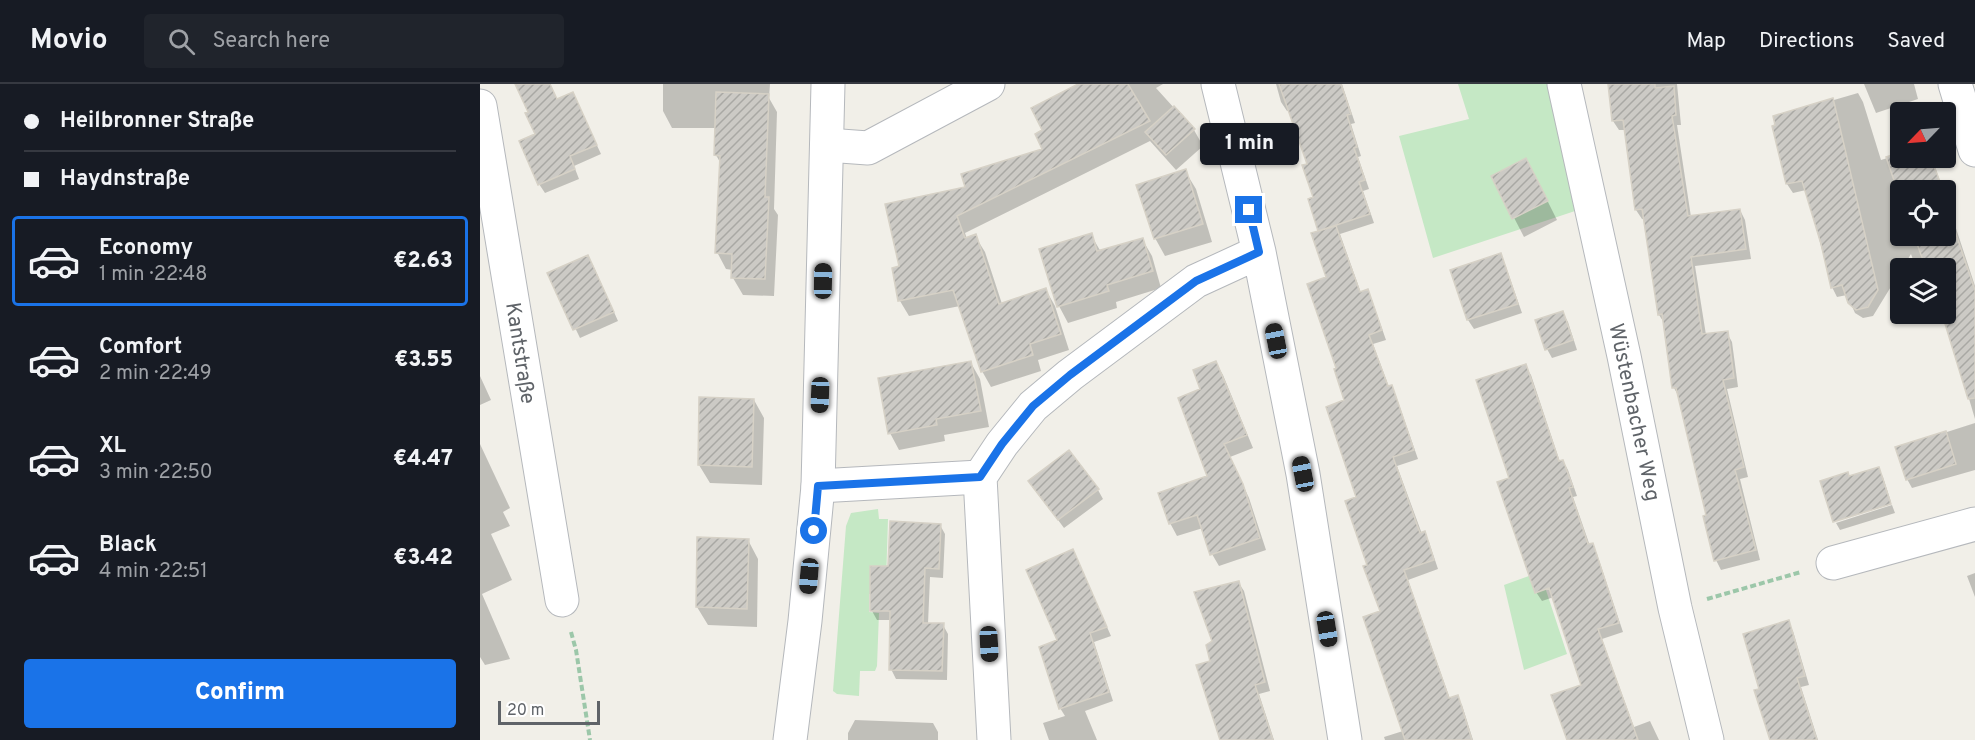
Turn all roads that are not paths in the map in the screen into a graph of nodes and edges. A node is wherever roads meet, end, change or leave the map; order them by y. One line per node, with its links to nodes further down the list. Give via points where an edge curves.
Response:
1 (828, 84): 7 (street)
2 (988, 84): 7 (street, via 868,148)
3 (1218, 84): 9 (street)
4 (1564, 84): 18 (street, Wüstenbacher Weg, via 1675,608)
5 (1955, 84): 8 (street)
6 (480, 106): 14 (street, Kantstraße)
7 (827, 145): 11 (street)
8 (1975, 150)
9 (1259, 252): 10 (street, via 1196,281 1070,375 1033,406); 17 (street, via 1303,474)
10 (980, 477): 11 (street); 16 (street)
11 (818, 486): 15 (street)
12 (1975, 524): 13 (street)
13 (1833, 563)
14 (562, 600)
15 (790, 740)
16 (994, 740)
17 (1345, 740)
18 (1707, 740)

